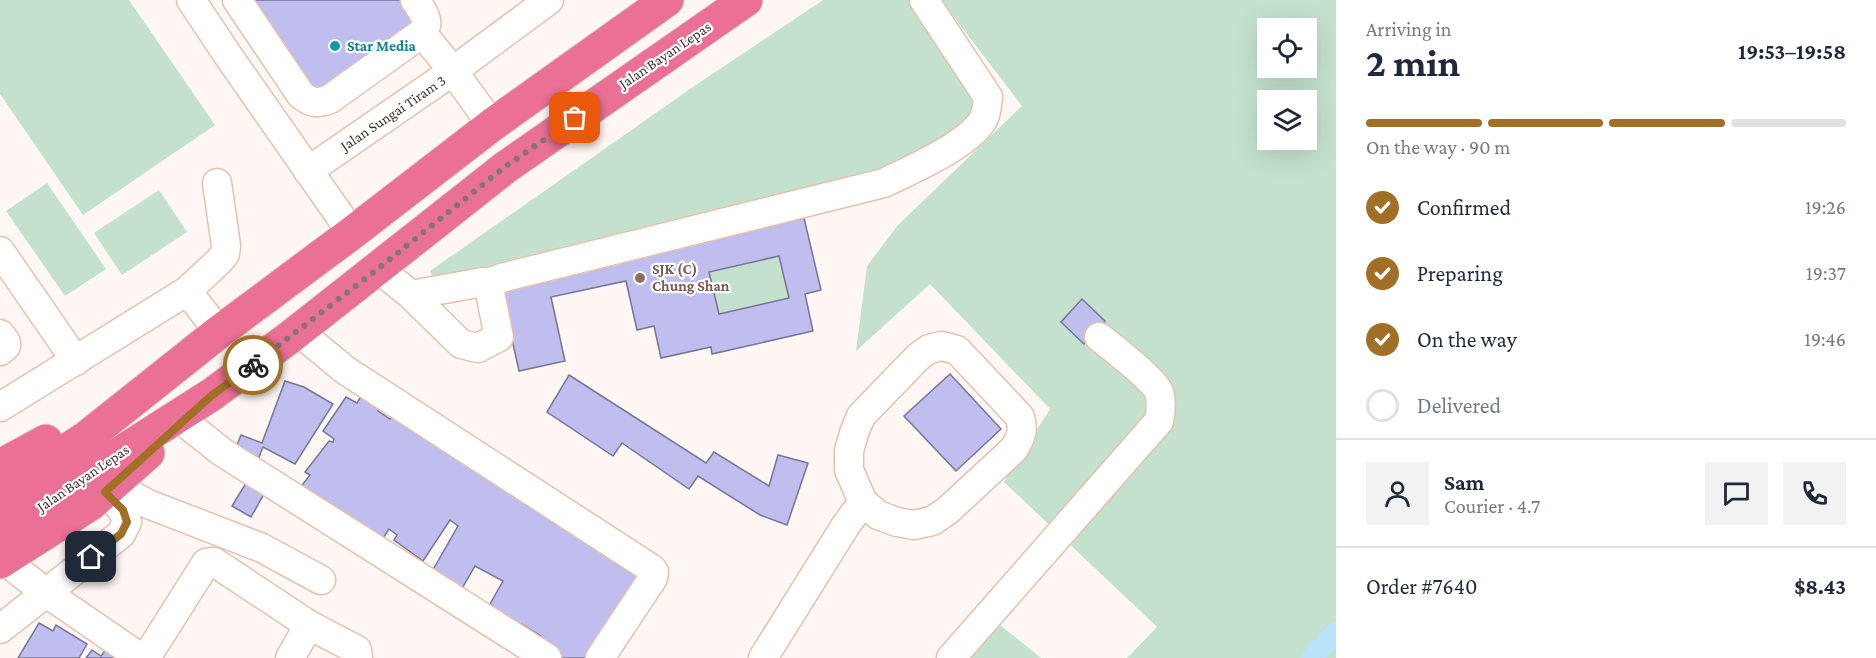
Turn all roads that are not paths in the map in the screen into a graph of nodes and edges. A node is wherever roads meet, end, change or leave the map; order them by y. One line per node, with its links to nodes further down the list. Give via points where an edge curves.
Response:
1 (191, 0): 10 (street)
2 (237, 0): 9 (street)
3 (415, 0): 8 (street, via 428,22)
4 (549, 0): 11 (street)
5 (667, 0): 12 (highway)
6 (746, 0): 17 (highway, Jalan Bayan Lepas, via 506,166)
7 (924, 0): 18 (street, via 988,97 983,120 970,136 884,183)
8 (422, 33): 9 (street, via 320,103 309,102 301,94); 11 (street)
9 (260, 36): 10 (street)
10 (229, 57): 13 (street)
11 (453, 71): 12 (street, Jalan Sungai Tiram 3); 13 (street, Jalan Sungai Tiram 3)
12 (492, 125): 15 (highway)
13 (308, 171): 15 (street)
14 (217, 183): 19 (street, via 225,254)
15 (352, 233): 22 (highway)
16 (2, 259): 26 (street)
17 (379, 268): 20 (street); 21 (highway, Jalan Bayan Lepas)
18 (488, 283): 20 (street); 20 (street, via 499,337 478,348 460,344)
19 (187, 291): 22 (street); 26 (street)
20 (411, 296)
21 (298, 331): 28 (highway, Jalan Bayan Lepas); 46 (street, via 345,370 652,569 652,578)
22 (219, 332): 27 (highway)
23 (0, 334): 25 (street, via 6,342)
24 (1099, 337): 47 (street, via 1158,390 1162,408 1159,421)
25 (0, 351)
26 (76, 361): 29 (street)
27 (158, 380): 31 (highway); 33 (highway, via 87,436)
28 (211, 396): 30 (highway); 35 (highway, Jalan Bayan Lepas, via 95,469)
29 (0, 407)
30 (183, 421): 32 (highway); 45 (street, via 222,452)
31 (0, 465)
32 (109, 489): 35 (highway, via 92,503); 36 (street, via 262,548); 37 (street, via 127,522 121,534)
33 (0, 494)
34 (863, 502): 34 (street, via 878,515 897,522 914,525 932,521 948,511 1014,449 1022,436 1020,417 957,350 942,346 929,349 861,416 849,451 849,470); 40 (street)
35 (7, 542): 37 (street)
36 (321, 580)
37 (45, 592): 39 (street); 41 (street)
38 (309, 625): 42 (street, via 214,562 206,563); 43 (street); 44 (street, via 357,650)
39 (0, 629)
40 (770, 655)
41 (141, 658)
42 (146, 658)
43 (290, 658)
44 (358, 658)
45 (547, 658)
46 (600, 658)
47 (951, 658)

